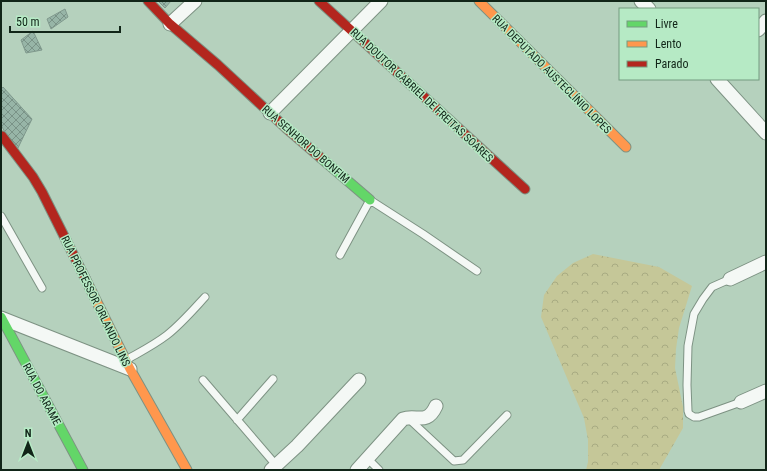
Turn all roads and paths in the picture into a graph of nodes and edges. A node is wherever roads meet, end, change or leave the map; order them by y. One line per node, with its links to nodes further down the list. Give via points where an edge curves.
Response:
1 (148, 1): 7 (street, RUA SENHOR DO BONFIM)
2 (195, 1): 7 (street)
3 (319, 1): 9 (street, RUA DOUTOR GABRIEL DE FREITAS SOARES)
4 (381, 1): 9 (street)
5 (479, 1): 14 (street, RUA DEPUTADO AUSTECLÍNIO LOPES)
6 (766, 21): 8 (street)
7 (170, 24): 11 (street, RUA SENHOR DO BONFIM, via 218,64)
8 (759, 29)
9 (353, 31): 11 (street); 16 (street, RUA DOUTOR GABRIEL DE FREITAS SOARES)
10 (717, 80): 12 (street)
11 (270, 113): 17 (street, RUA SENHOR DO BONFIM)
12 (766, 133)
13 (2, 136): 15 (street, RUA PROFESSOR ORLANDO LINS)
14 (626, 147)
15 (7, 154): 28 (street, RUA PROFESSOR ORLANDO LINS, via 29,170 42,192)
16 (525, 189)
17 (370, 200): 21 (lane); 23 (lane, RUA SENHOR DO BONFIM)
18 (1, 216): 19 (lane)
19 (9, 230): 20 (lane); 25 (lane)
20 (1, 234)
21 (340, 255)
22 (766, 262): 24 (street)
23 (477, 271)
24 (730, 279): 33 (lane, via 712,287 694,314 688,346 688,411 694,417 699,417)
25 (42, 288)
26 (205, 297): 28 (lane, via 189,315)
27 (1, 318): 28 (street); 40 (street, RUA DO ARAME)
28 (128, 364): 41 (street, RUA PROFESSOR ORLANDO LINS)
29 (273, 379): 37 (lane)
30 (203, 380): 37 (lane)
31 (359, 380): 39 (street)
32 (766, 392): 33 (street)
33 (741, 402)
34 (436, 406): 36 (street, via 434,411 424,418)
35 (507, 415): 36 (lane, via 463,460 454,461)
36 (408, 417): 38 (street, via 403,419)
37 (237, 420): 39 (lane)
38 (368, 459): 42 (street); 43 (lane)
39 (274, 468)
40 (83, 470)
41 (187, 470)
42 (357, 470)
43 (379, 470)

